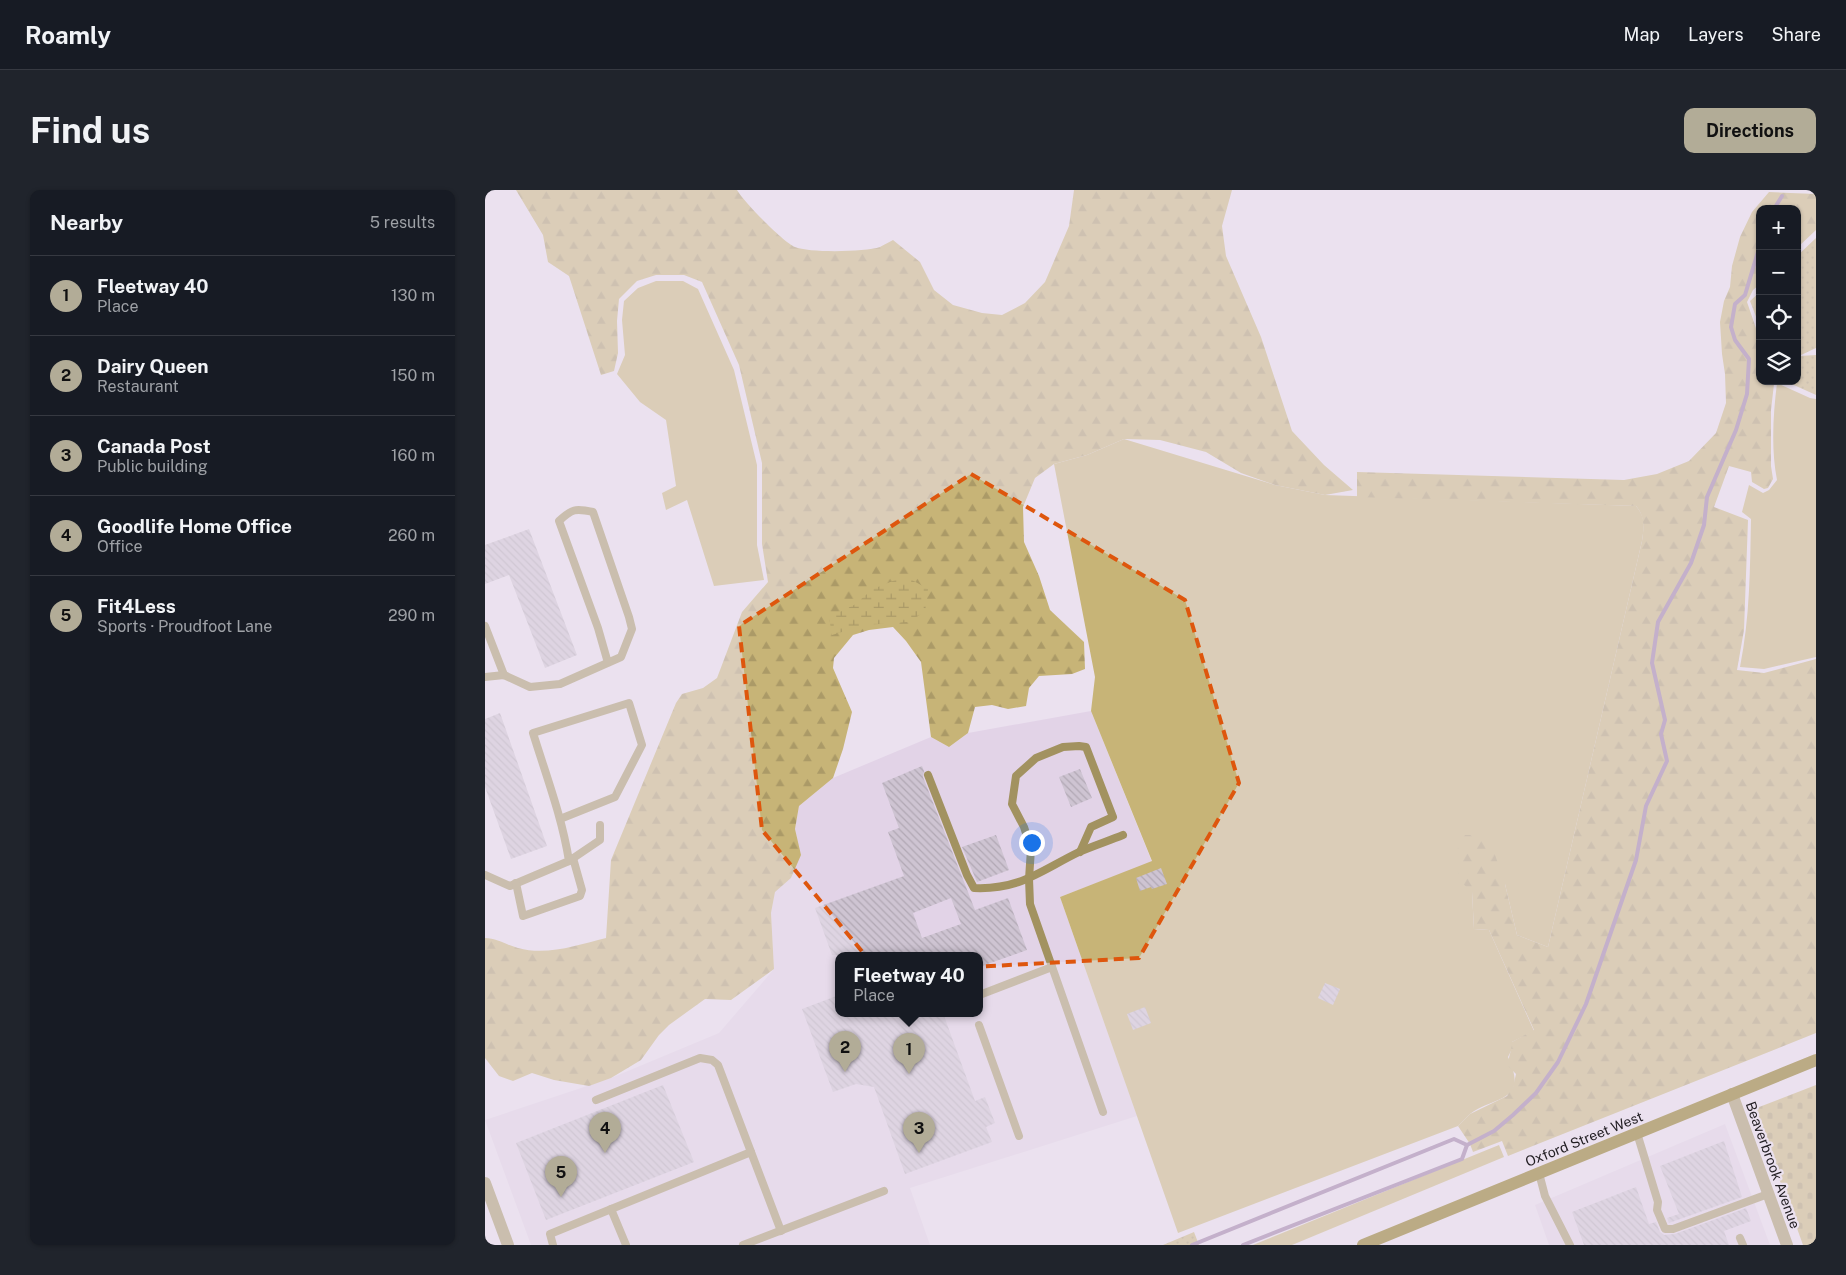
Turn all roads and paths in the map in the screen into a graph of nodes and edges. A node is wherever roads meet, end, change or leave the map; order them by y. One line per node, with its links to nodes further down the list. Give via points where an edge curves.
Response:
1 (485, 626): 3 (lane)
2 (608, 663): 2 (lane, via 559,521 570,511 593,512 629,617 632,629 627,646 621,657); 3 (lane, via 560,684 530,687)
3 (503, 675): 4 (lane)
4 (485, 677)
5 (929, 775): 12 (lane, via 974,888 1003,887)
6 (560, 819): 6 (lane, via 533,733 629,703 642,745 615,797); 10 (lane)
7 (600, 825): 10 (lane, via 600,840)
8 (1123, 835): 9 (lane)
9 (1080, 852): 12 (lane); 12 (lane, via 1091,827 1113,817 1086,748 1079,746 1036,758 1016,776 1012,804 1031,849)
10 (571, 860): 13 (lane); 13 (lane, via 582,890 580,896 523,916)
11 (485, 875): 13 (lane, via 510,886)
12 (1029, 879): 14 (lane, via 1030,904)
13 (516, 883)
14 (1053, 967): 15 (lane); 20 (lane)
15 (983, 994)
16 (979, 1025): 22 (lane)
17 (1816, 1060): 18 (main road, Oxford Street West)
18 (1732, 1094): 21 (main road, Oxford Street West); 27 (street, Beaverbrook Avenue)
19 (597, 1100): 23 (lane, via 700,1058 712,1060 718,1065)
20 (1103, 1112)
21 (1637, 1133): 24 (main road, Oxford Street West); 27 (lane, via 1665,1229 1673,1229)
22 (1019, 1136)
23 (751, 1152): 28 (lane); 29 (lane)
24 (1539, 1173): 34 (main road, Oxford Street West); 35 (lane, via 1545,1196)
25 (485, 1183): 30 (street)
26 (884, 1191): 29 (lane)
27 (1768, 1194): 36 (street, Beaverbrook Avenue)
28 (611, 1209): 31 (lane, via 550,1234); 32 (lane)
29 (781, 1231): 33 (lane)
30 (508, 1245)
31 (553, 1245)
32 (626, 1245)
33 (743, 1245)
34 (1363, 1245)
35 (1570, 1245)
36 (1787, 1245)

